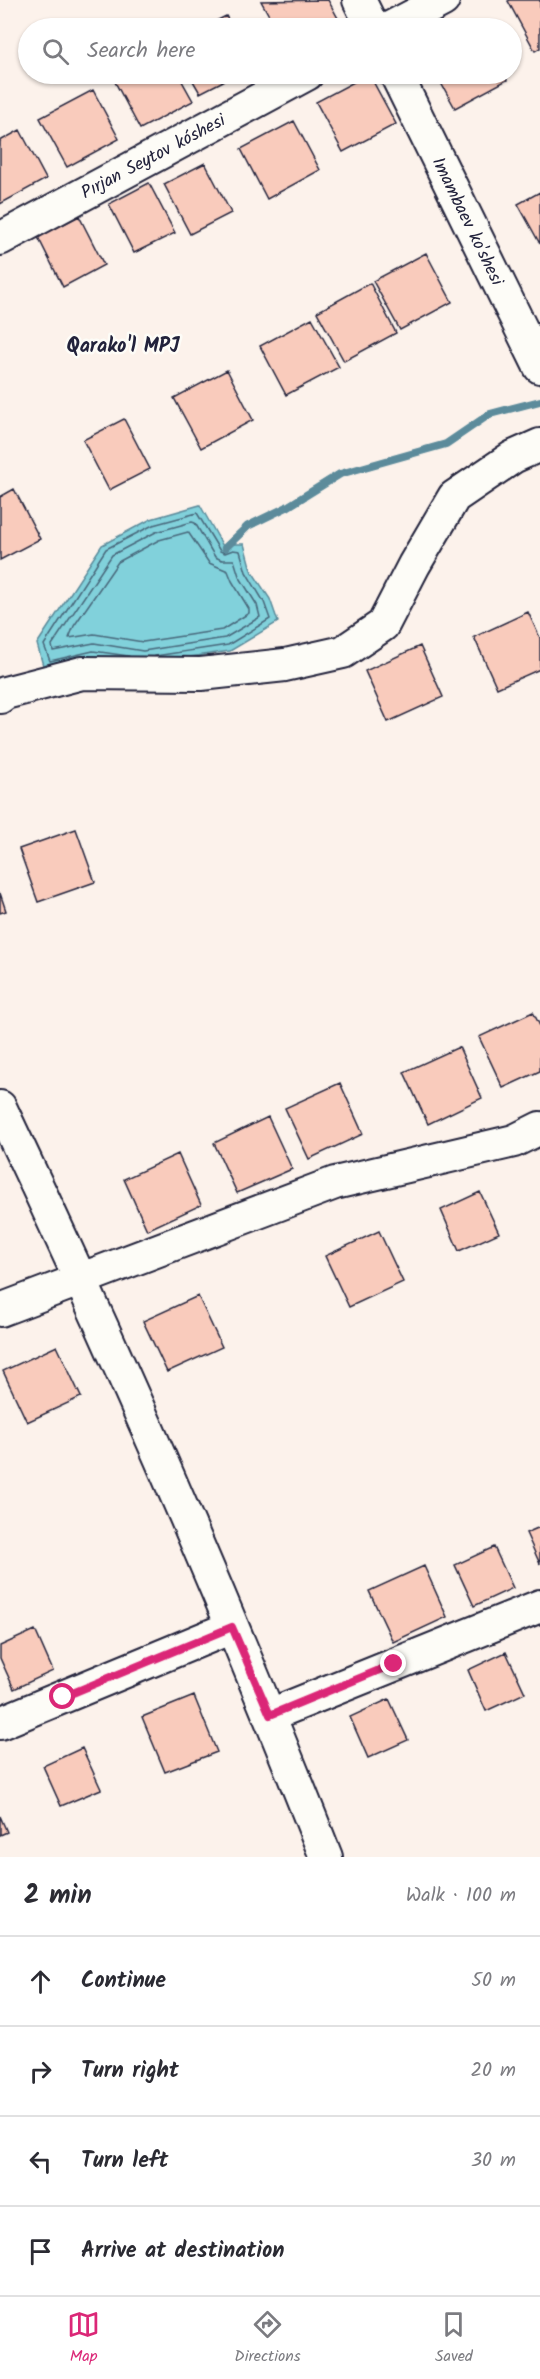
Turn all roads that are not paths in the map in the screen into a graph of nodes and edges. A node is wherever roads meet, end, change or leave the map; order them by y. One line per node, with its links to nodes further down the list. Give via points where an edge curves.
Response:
1 (358, 0): 3 (street)
2 (443, 0): 4 (street)
3 (368, 18)
4 (409, 18)
5 (288, 84): 7 (street, Pırjan Seytov kóshesi)
6 (401, 84): 8 (street, Imambaev ko'shesi)
7 (0, 239)
8 (529, 319): 9 (street, Imambaev ko'shesi)
9 (540, 367)
10 (540, 446): 11 (street, via 513,457 454,497 382,625 343,652 285,665 201,674 82,673)
11 (0, 697)
12 (0, 1107): 14 (street)
13 (540, 1128): 14 (street, via 514,1141 335,1183)
14 (82, 1279): 15 (street); 17 (street)
15 (0, 1310)
16 (540, 1606): 18 (street)
17 (232, 1627): 18 (street); 19 (street)
18 (270, 1715): 20 (street)
19 (0, 1723)
20 (326, 1857)

